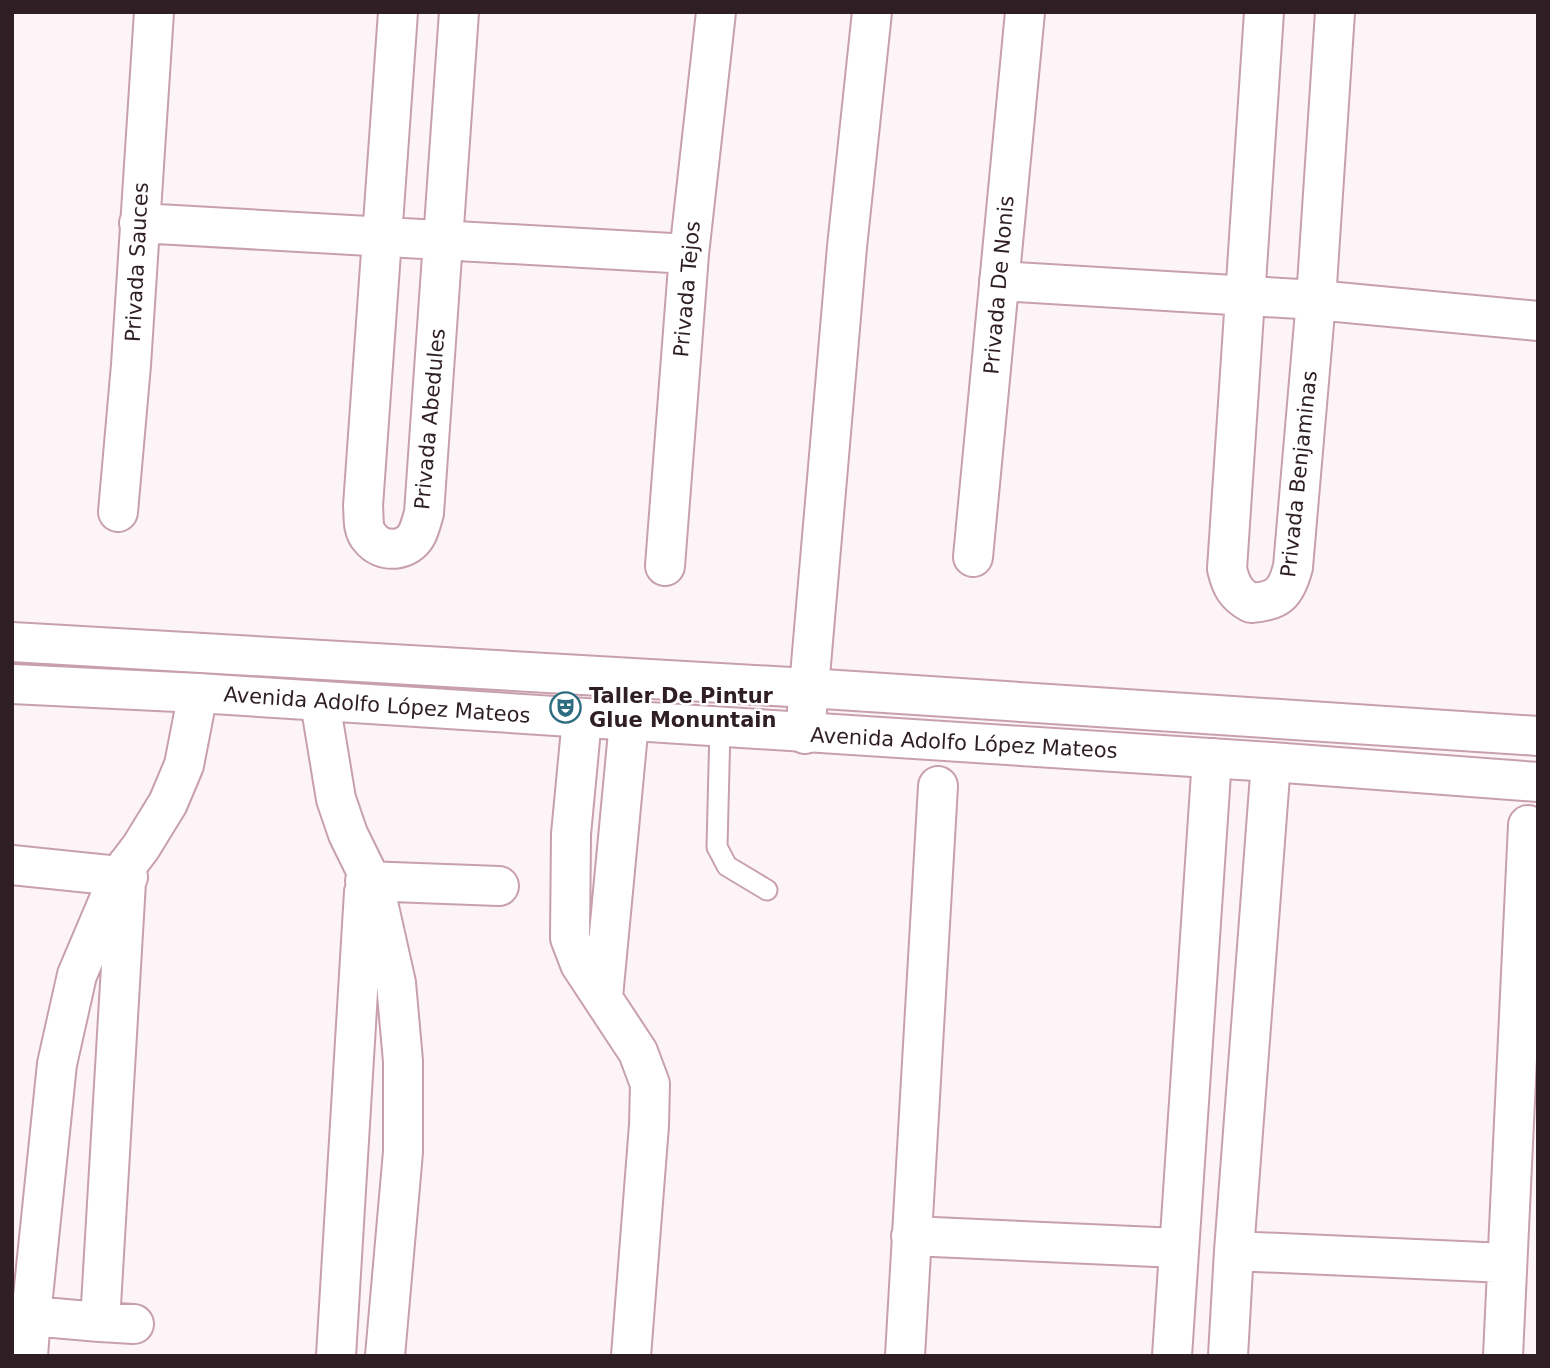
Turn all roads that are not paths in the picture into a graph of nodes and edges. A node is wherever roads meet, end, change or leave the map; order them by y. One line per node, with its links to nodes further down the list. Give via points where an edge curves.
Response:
1 (154, 12): 9 (street, Privada Sauces)
2 (398, 12): 10 (street, Privada Abedules)
3 (459, 12): 11 (street, Privada Abedules)
4 (716, 12): 12 (street, Privada Tejos)
5 (872, 12): 22 (street)
6 (1025, 12): 13 (street, Privada De Nonis)
7 (1264, 12): 14 (street, Privada Benjaminas)
8 (1335, 12): 15 (street, Privada Benjaminas)
9 (139, 223): 10 (street); 17 (street, Privada Sauces)
10 (383, 236): 11 (street); 11 (street, Privada Abedules, via 363,506 370,539 394,549 407,546 417,535 424,513)
11 (443, 240): 12 (street)
12 (689, 254): 19 (street, Privada Tejos)
13 (999, 281): 14 (street); 18 (street, Privada De Nonis)
14 (1244, 296): 15 (street); 15 (street, Privada Benjaminas, via 1227,569 1231,586 1251,603 1277,597 1287,588 1293,567)
15 (1316, 300): 16 (street)
16 (1538, 321)
17 (118, 512)
18 (973, 557)
19 (665, 566)
20 (12, 642): 22 (street, Avenida Adolfo López Mateos)
21 (12, 684): 23 (street, Avenida Adolfo López Mateos)
22 (808, 688): 28 (street); 29 (street, Avenida Adolfo López Mateos)
23 (198, 693): 24 (street, Avenida Adolfo López Mateos); 38 (street, via 179,778)
24 (320, 702): 25 (street, Avenida Adolfo López Mateos); 39 (street, via 336,799)
25 (582, 719): 26 (street, Avenida Adolfo López Mateos); 35 (street)
26 (629, 722): 27 (street, Avenida Adolfo López Mateos); 36 (street)
27 (720, 728): 28 (street, Avenida Adolfo López Mateos); 41 (lane, via 718,847 727,866)
28 (805, 734): 30 (street, Avenida Adolfo López Mateos)
29 (1538, 736)
30 (1212, 758): 31 (street, Avenida Adolfo López Mateos); 44 (street)
31 (1271, 762): 32 (street, Avenida Adolfo López Mateos); 45 (street)
32 (1538, 782)
33 (938, 786): 43 (street)
34 (1528, 825): 46 (street)
35 (571, 834): 36 (street); 42 (street, via 570,938 580,964)
36 (618, 838): 42 (street)
37 (12, 865): 38 (street)
38 (125, 873): 47 (street, via 77,975 57,1064); 47 (street, via 117,1323)
39 (367, 878): 40 (street); 49 (street); 50 (street, via 396,983 403,1061 403,1152)
40 (499, 886)
41 (768, 890)
42 (603, 997): 51 (street, via 638,1052 650,1084)
43 (911, 1236): 44 (street); 52 (street)
44 (1178, 1248): 53 (street)
45 (1234, 1251): 46 (street); 54 (street)
46 (1506, 1263): 55 (street)
47 (31, 1316): 48 (street)
48 (28, 1356)
49 (336, 1356)
50 (385, 1356)
51 (631, 1356)
52 (905, 1356)
53 (1172, 1356)
54 (1228, 1356)
55 (1503, 1356)

